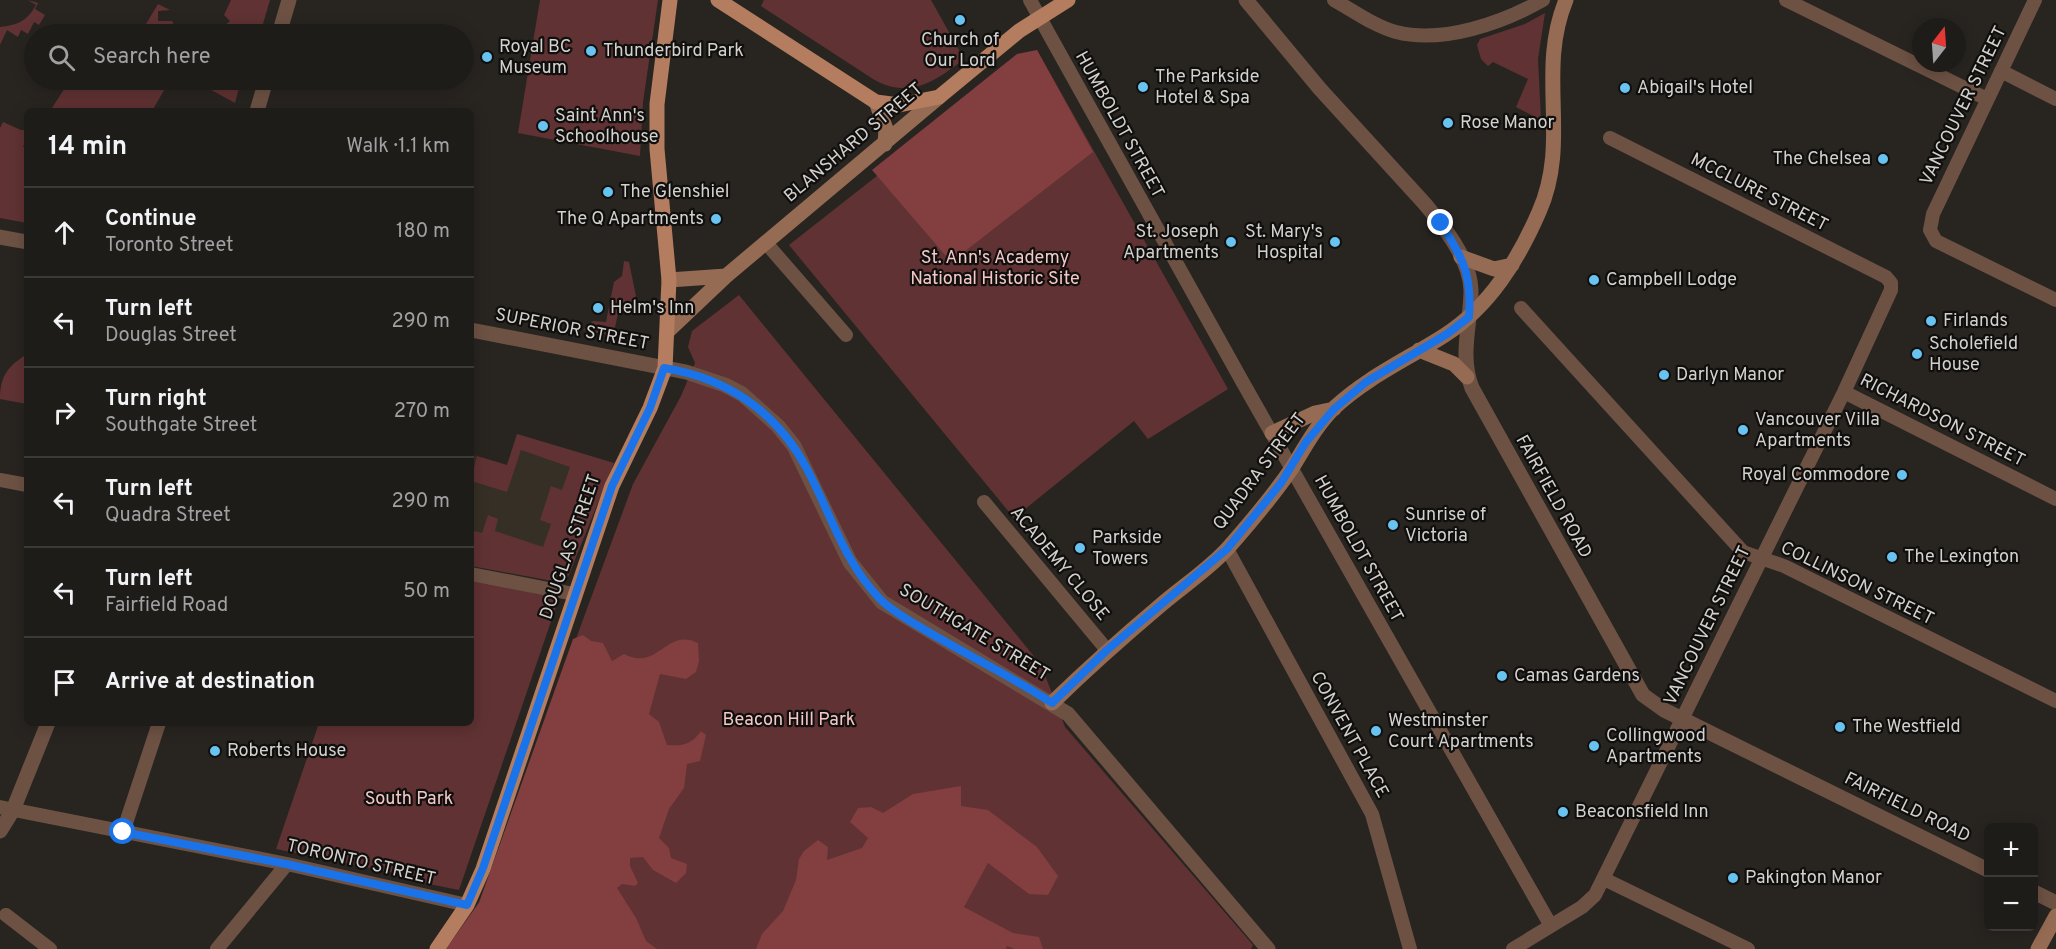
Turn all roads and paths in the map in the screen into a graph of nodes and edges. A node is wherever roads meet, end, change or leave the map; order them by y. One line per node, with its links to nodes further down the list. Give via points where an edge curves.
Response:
1 (289, 0): 13 (street)
2 (670, 0): 29 (main road, DOUGLAS STREET, via 657,104 657,149)
3 (718, 0): 19 (main road)
4 (1030, 0): 12 (street, HUMBOLDT STREET)
5 (1068, 0): 12 (main road, BLANSHARD STREET)
6 (1246, 0): 26 (street, FAIRFIELD ROAD, via 1441,223)
7 (1334, 0): 8 (street, via 1383,28 1424,35 1497,21)
8 (1543, 0)
9 (1566, 0): 27 (main road, QUADRA STREET, via 1552,47 1550,80 1556,138 1550,183)
10 (1786, 0): 17 (street)
11 (2035, 0): 14 (street, VANCOUVER STREET)
12 (1039, 17): 16 (main road, BLANSHARD STREET); 42 (street, HUMBOLDT STREET)
13 (282, 24)
14 (2001, 71): 17 (street, VANCOUVER STREET); 18 (street)
15 (263, 90): 20 (street)
16 (939, 97): 19 (main road, via 899,105); 22 (main road, BLANSHARD STREET)
17 (1987, 99): 31 (street, VANCOUVER STREET, via 1933,214 1930,230 1936,241)
18 (2056, 99)
19 (876, 102): 22 (main road, via 886,129)
20 (258, 108)
21 (1610, 138): 30 (street, MCCLURE STREET, via 1875,271)
22 (885, 144): 25 (main road, BLANSHARD STREET)
23 (0, 237): 24 (street)
24 (24, 241)
25 (766, 243): 28 (main road, BLANSHARD STREET); 36 (street)
26 (1461, 257): 27 (main road, via 1494,268); 33 (street, FAIRFIELD ROAD, via 1471,289)
27 (1512, 265): 33 (main road, QUADRA STREET)
28 (726, 276): 29 (main road); 34 (main road, BLANSHARD STREET)
29 (669, 280): 34 (main road, DOUGLAS STREET)
30 (1891, 283): 40 (street, VANCOUVER STREET, via 1889,299)
31 (2056, 300)
32 (1521, 308): 49 (street, COLLINSON STREET, via 1737,546)
33 (1469, 317): 37 (main road, QUADRA STREET); 39 (street, FAIRFIELD ROAD)
34 (669, 330): 38 (main road, DOUGLAS STREET)
35 (474, 331): 38 (street, SUPERIOR STREET)
36 (846, 334)
37 (1419, 350): 39 (main road, via 1454,364); 41 (main road, QUADRA STREET, via 1366,382)
38 (664, 368): 51 (main road, DOUGLAS STREET, via 650,408 612,486); 54 (street, SOUTHGATE STREET, via 725,385 742,394 778,426 808,470 850,562 882,602)
39 (1467, 377): 55 (street, FAIRFIELD ROAD, via 1637,686 1652,702)
40 (1844, 392): 46 (street, RICHARDSON STREET); 49 (street, VANCOUVER STREET)
41 (1334, 409): 42 (main road, via 1315,413); 43 (main road, QUADRA STREET, via 1306,442)
42 (1272, 433): 43 (street, HUMBOLDT STREET)
43 (1292, 468): 48 (main road, QUADRA STREET); 69 (street, HUMBOLDT STREET)
44 (0, 480): 45 (street)
45 (24, 484)
46 (2056, 499)
47 (984, 502): 52 (street, ACADEMY CLOSE)
48 (1227, 549): 52 (main road, QUADRA STREET); 74 (street, CONVENT PLACE, via 1372,814)
49 (1761, 558): 53 (street, COLLINSON STREET); 55 (street, VANCOUVER STREET)
50 (474, 575): 51 (street)
51 (574, 594): 66 (main road, DOUGLAS STREET, via 483,868)
52 (1107, 650): 54 (main road, QUADRA STREET)
53 (2056, 701)
54 (1052, 703): 73 (street, SOUTHGATE STREET, via 1068,714)
55 (1683, 720): 62 (street, FAIRFIELD ROAD); 63 (street, VANCOUVER STREET)
56 (47, 726): 58 (street)
57 (158, 726): 60 (street)
58 (7, 809): 59 (street); 60 (street, TORONTO STREET)
59 (0, 831)
60 (123, 832): 61 (street, TORONTO STREET)
61 (286, 864): 66 (street, TORONTO STREET); 71 (street)
62 (1984, 868)
63 (1604, 879): 69 (street, VANCOUVER STREET, via 1591,901); 76 (street)
64 (2038, 894): 65 (street)
65 (2056, 903)
66 (467, 905): 72 (main road, DOUGLAS STREET)
67 (6, 915): 70 (street)
68 (2056, 916): 77 (main road)
69 (1551, 926): 75 (street, VANCOUVER STREET)
70 (50, 949)
71 (217, 949)
72 (436, 949)
73 (1268, 949)
74 (1410, 949)
75 (1513, 949)
76 (1748, 949)
77 (2038, 949)

